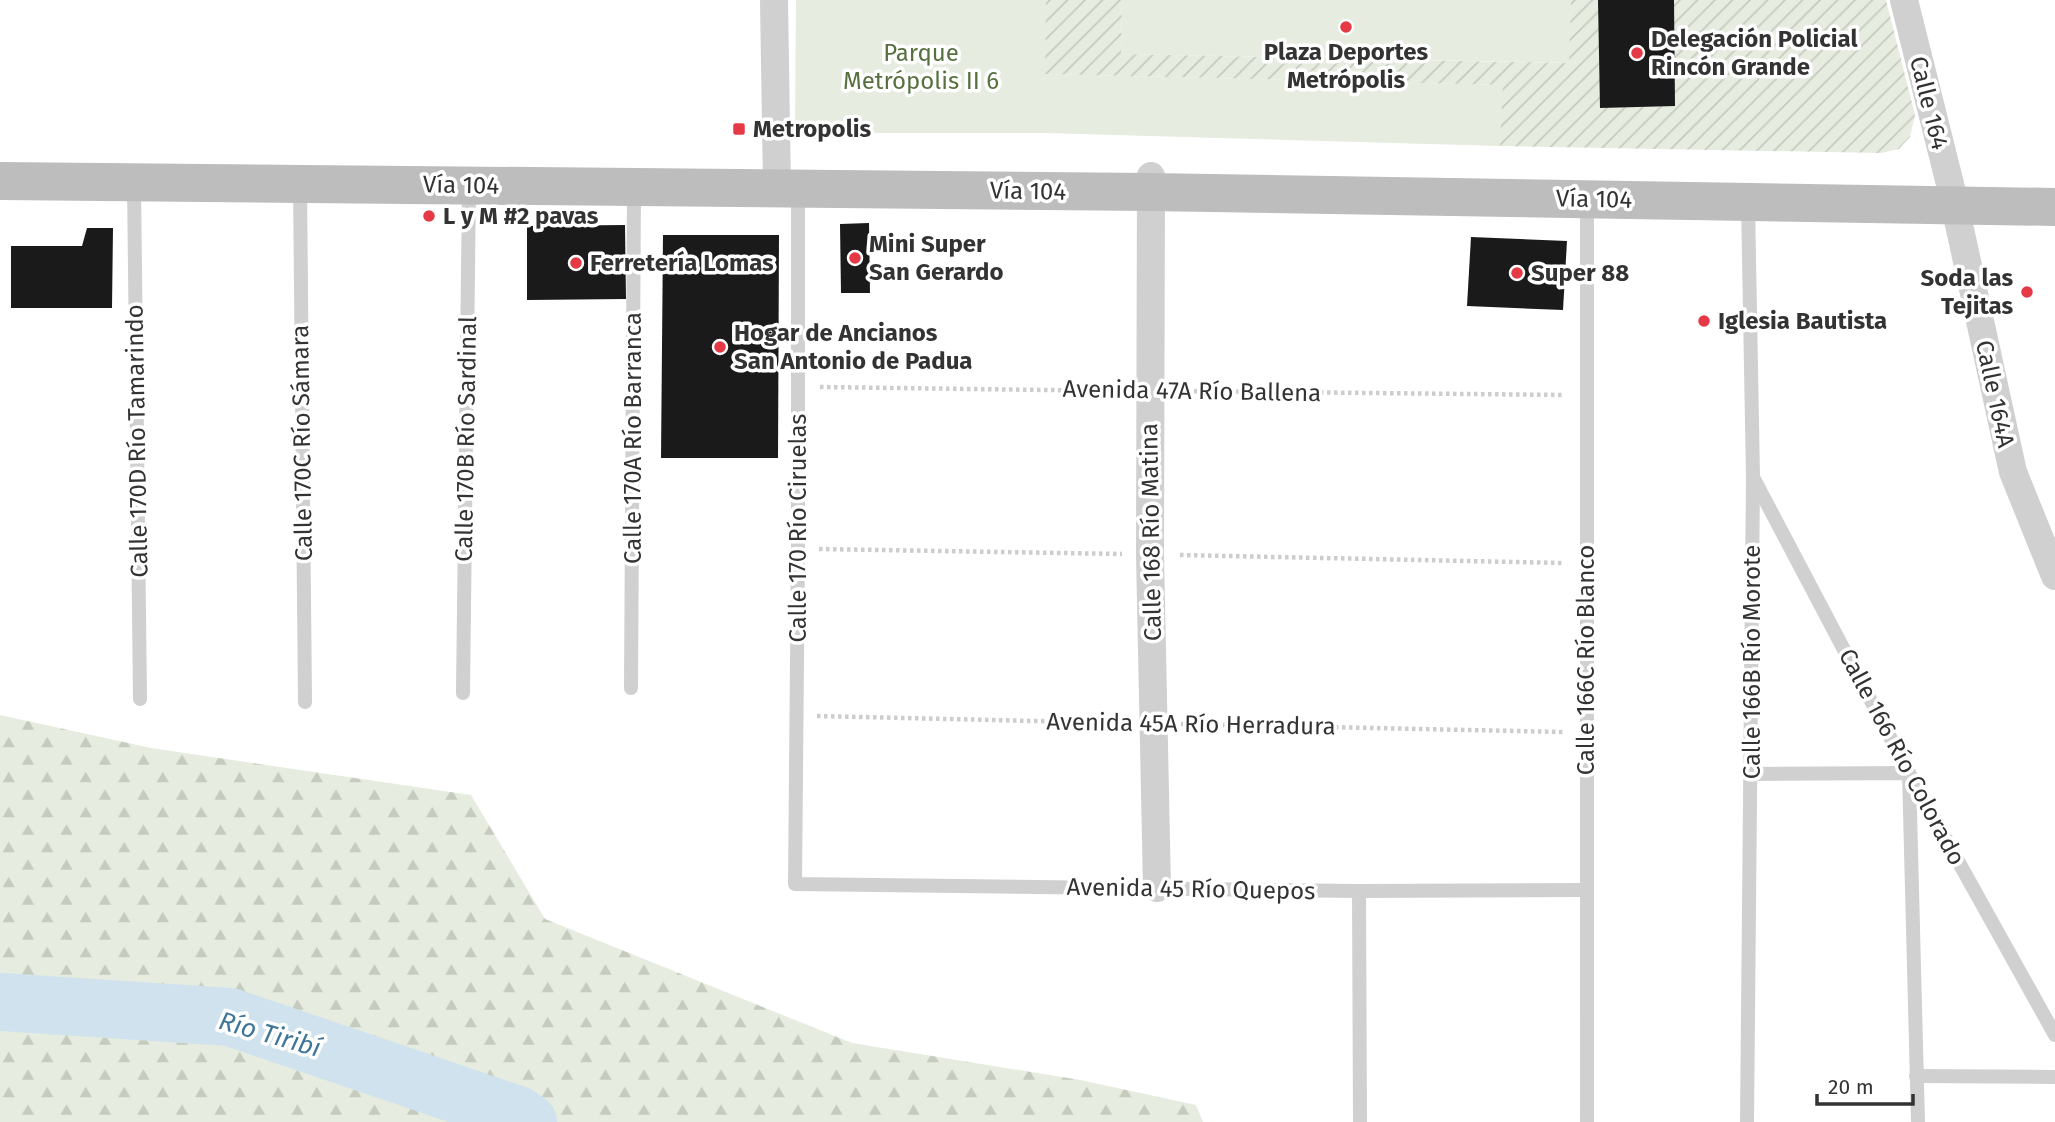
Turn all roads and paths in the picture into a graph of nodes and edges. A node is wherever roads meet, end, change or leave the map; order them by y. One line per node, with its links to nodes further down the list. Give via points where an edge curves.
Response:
1 (774, 0): 4 (street)
2 (1904, 0): 12 (street, Calle 164)
3 (0, 165): 4 (main road, Vía 104)
4 (788, 180): 8 (main road, Vía 104); 10 (main road, Vía 104); 16 (lane, Calle 170 Río Ciruelas)
5 (0, 181): 6 (main road, Vía 104)
6 (134, 182): 7 (main road, Vía 104); 26 (lane, Calle 170D Río Tamarindo)
7 (300, 183): 9 (main road, Vía 104); 27 (lane, Calle 170C Río Sámara)
8 (1150, 184): 12 (main road, Vía 104); 13 (main road, Vía 104); 17 (street, Calle 168 Río Matina)
9 (469, 185): 10 (main road, Vía 104); 25 (lane, Calle 170B Río Sardinal)
10 (634, 187): 24 (lane, Calle 170A Río Barranca)
11 (2055, 190): 12 (main road, Vía 104)
12 (1952, 197): 14 (main road, Vía 104); 15 (main road, Vía 104); 23 (street, Calle 164A, via 2012,472)
13 (1587, 199): 14 (main road, Vía 104); 18 (lane, Calle 166C Río Blanco)
14 (1748, 202): 19 (lane, Calle 166B Río Morote)
15 (2055, 207)
16 (798, 387): 17 (path, Avenida 47A Río Ballena); 20 (lane, Calle 170 Río Ciruelas)
17 (1150, 391): 18 (path, Avenida 47A Río Ballena); 21 (street, Calle 168 Río Matina)
18 (1586, 396): 22 (lane, Calle 166C Río Blanco)
19 (1753, 477): 31 (lane, Calle 166 Río Colorado); 32 (lane, Calle 166B Río Morote)
20 (798, 549): 21 (path); 28 (lane, Calle 170 Río Ciruelas)
21 (1150, 555): 22 (path); 29 (street, Calle 168 Río Matina)
22 (1585, 564): 30 (lane, Calle 166C Río Blanco)
23 (2055, 576)
24 (631, 688)
25 (463, 693)
26 (140, 699)
27 (305, 702)
28 (797, 716): 29 (path, Avenida 45A Río Herradura); 33 (lane, Calle 170 Río Ciruelas)
29 (1153, 724): 30 (path, Avenida 45A Río Herradura); 34 (street, Calle 168 Río Matina)
30 (1586, 733): 35 (lane, Calle 166C Río Blanco)
31 (1909, 773): 32 (lane); 37 (lane, Calle 166 Río Colorado); 38 (lane)
32 (1752, 774): 42 (lane, Calle 166B Río Morote)
33 (795, 884): 34 (lane, Avenida 45 Río Quepos)
34 (1157, 888): 36 (lane, Avenida 45 Río Quepos)
35 (1587, 890): 36 (lane, Avenida 45 Río Quepos); 41 (lane, Calle 166C Río Blanco)
36 (1359, 891): 40 (lane)
37 (2055, 1035)
38 (1916, 1076): 39 (lane); 43 (lane)
39 (2055, 1077)
40 (1360, 1122)
41 (1587, 1122)
42 (1747, 1122)
43 (1918, 1122)

